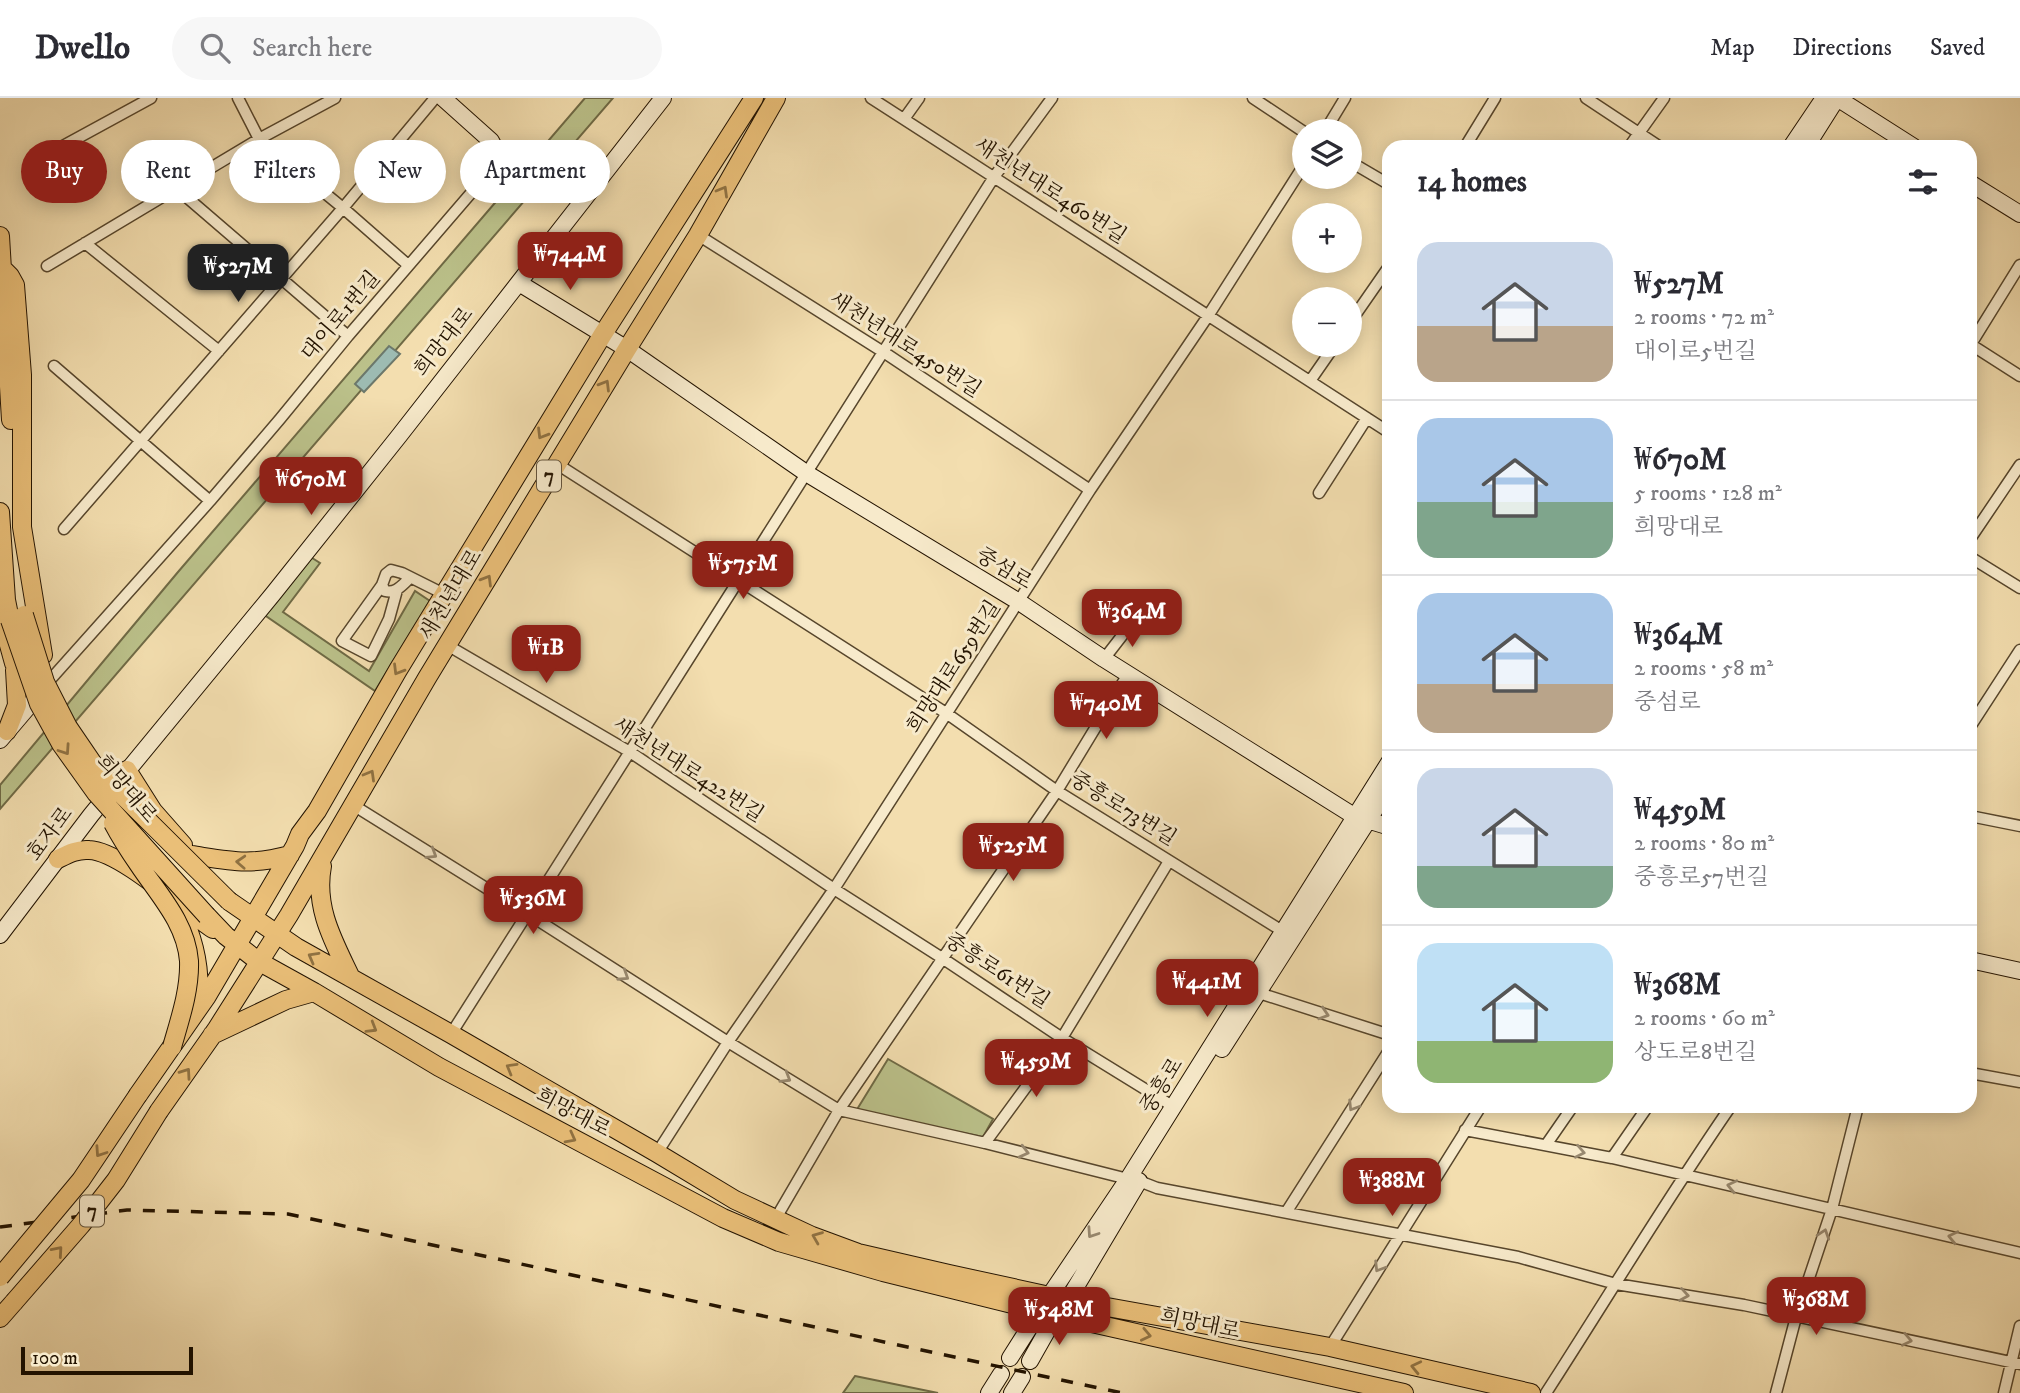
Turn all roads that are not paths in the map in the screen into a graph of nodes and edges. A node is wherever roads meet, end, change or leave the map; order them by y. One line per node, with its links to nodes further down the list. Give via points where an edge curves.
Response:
1 (151, 98): 24 (street)
2 (238, 98): 23 (street)
3 (335, 98): 23 (street)
4 (435, 98): 41 (street)
5 (443, 98): 25 (main road)
6 (663, 98): 52 (main road)
7 (754, 98): 56 (main road, 새천년대로 / 7)
8 (776, 98): 43 (main road, 새천년대로 / 7, one-way to 8)
9 (871, 98): 20 (street, 새천년대로460번길)
10 (919, 98): 20 (street)
11 (1052, 98): 34 (street)
12 (1253, 98): 21 (street)
13 (1345, 98): 19 (street)
14 (1495, 98): 26 (street)
15 (1586, 98): 22 (street)
16 (1664, 98): 22 (street)
17 (1824, 98): 29 (main road)
18 (1837, 98): 30 (main road); 31 (main road)
19 (1332, 119)
20 (904, 120): 34 (street, 새천년대로460번길)
21 (1292, 124)
22 (1639, 133): 27 (street); 28 (street)
23 (259, 139): 32 (street); 41 (street)
24 (73, 140)
25 (490, 140)
26 (1469, 140)
27 (1634, 140)
28 (1650, 140)
29 (1796, 140)
30 (1810, 140)
31 (1902, 140)
32 (215, 165)
33 (1362, 168): 35 (street)
34 (994, 177): 54 (street, 새천년대로460번길); 61 (street)
35 (1382, 180)
36 (1292, 184): 54 (street, 희망대로659번길)
37 (1977, 187): 42 (main road)
38 (151, 203): 45 (street)
39 (194, 203): 50 (street)
40 (462, 203): 46 (street, 대이로1번길)
41 (343, 208): 46 (street); 50 (street)
42 (2020, 214)
43 (698, 235): 59 (main road, 새천년대로 / 7); 61 (street, 새천년대로450번길)
44 (0, 236): 49 (main road, 희망대로)
45 (85, 243): 48 (street); 60 (street)
46 (408, 265): 57 (street, 대이로1번길)
47 (2020, 265): 55 (street)
48 (47, 266)
49 (3, 270): 86 (main road, 희망대로, via 20,583); 93 (main road, via 15,285 22,375 22,527)
50 (281, 277): 57 (street); 60 (street)
51 (1382, 277): 53 (street)
52 (519, 283): 56 (main road); 100 (main road, 희망대로)
53 (1362, 305)
54 (1208, 316): 65 (street, 새천년대로460번길); 72 (street, 희망대로659번길)
55 (1977, 333)
56 (603, 334): 59 (main road, 중섬로); 84 (main road, 새천년대로 / 7, one-way to 84)
57 (348, 336): 74 (street, 대이로1번길)
58 (1977, 348): 64 (street)
59 (627, 349): 69 (main road, 새천년대로 / 7, one-way to 59); 71 (main road, 중섬로)
60 (219, 351): 68 (street)
61 (883, 352): 71 (street); 72 (street, 새천년대로450번길)
62 (1327, 357): 65 (street)
63 (54, 366): 68 (street)
64 (2020, 376)
65 (1310, 382): 66 (street, 새천년대로460번길)
66 (1367, 418): 67 (street, 새천년대로460번길); 73 (street)
67 (1382, 428)
68 (141, 441): 74 (street); 76 (street)
69 (557, 464): 80 (street, 중흥로73번길); 88 (main road, 새천년대로 / 7, one-way to 69)
70 (2020, 465): 77 (street)
71 (806, 473): 80 (street); 85 (main road, 중섬로)
72 (1090, 489): 85 (street, 희망대로659번길)
73 (1319, 493)
74 (210, 502): 93 (street, 대이로1번길)
75 (0, 512): 86 (main road, 희망대로, via 6,600)
76 (64, 529)
77 (1977, 529)
78 (1977, 561): 82 (street)
79 (410, 578): 81 (street, via 391,570); 83 (street); 84 (street)
80 (739, 579): 96 (street, 중흥로73번길); 99 (street)
81 (382, 585): 83 (street, via 385,591); 83 (street, via 342,641 371,656)
82 (2020, 588)
83 (397, 590)
84 (444, 594): 111 (main road, 새천년대로 / 7, one-way to 111)
85 (1019, 602): 90 (main road, 중섬로); 96 (street, 희망대로659번길)
86 (12, 616): 91 (main road); 103 (main road, 희망대로, one-way to 103, bridge, via 39,704 61,744); 118 (main road, 희망대로, bridge, via 68,727 98,771)
87 (1135, 619): 90 (street)
88 (447, 645): 99 (street, 새천년대로422번길); 105 (main road, 새천년대로 / 7, one-way to 88)
89 (2020, 650): 97 (street)
90 (1104, 659): 92 (main road, 중섬로)
91 (15, 663): 94 (main road); 98 (main road, via 17,705)
92 (1128, 674): 102 (street); 107 (main road, 중섬로)
93 (48, 678): 94 (main road, via 38,674); 95 (main road, via 53,694 41,703)
94 (26, 683): 95 (main road, via 25,690)
95 (34, 701): 98 (main road)
96 (946, 713): 102 (street, 중흥로73번길); 115 (street, 희망대로659번길)
97 (1977, 716)
98 (4, 736)
99 (630, 752): 115 (street, 새천년대로422번길); 117 (street)
100 (127, 770): 103 (main road, 희망대로); 110 (main road, via 153,811)
101 (1382, 776): 107 (main road, 중흥로)
102 (1057, 791): 114 (street, 중흥로73번길); 123 (street)
103 (102, 793): 113 (main road, 효자로); 122 (main road, 희망대로, bridge); 136 (main road, bridge, via 139,866 171,909 186,945 188,983)
104 (1382, 795): 107 (main road, 중흥로)
105 (353, 805): 112 (main road, 새천년대로 / 7); 117 (street, one-way to 117)
106 (1977, 817): 109 (street)
107 (1360, 818): 108 (main road, 중섬로); 119 (main road, 중흥로); 129 (main road, 중흥로)
108 (1382, 825)
109 (2020, 826)
110 (191, 855): 111 (main road, one-way to 110, via 248,863); 118 (main road, via 234,894)
111 (290, 855): 118 (main road, 새천년대로 / 7)
112 (324, 856): 121 (main road, 새천년대로 / 7); 127 (main road, via 319,882 328,932)
113 (58, 859): 116 (main road, via 89,849 104,853); 120 (main road, 효자로)
114 (1169, 861): 119 (street, 중흥로73번길); 134 (street)
115 (834, 889): 123 (street, 중흥로61번길); 135 (street, 희망대로659번길)
116 (178, 903): 122 (main road); 130 (main road, via 196,951)
117 (528, 914): 132 (street); 135 (street, one-way to 135)
118 (249, 917): 121 (main road, 희망대로); 122 (main road, 새천년대로 / 7)
119 (1284, 932): 140 (main road, 중흥로)
120 (0, 935)
121 (276, 935): 124 (main road, 새천년대로 / 7); 127 (main road, 희망대로, one-way to 121)
122 (233, 942): 124 (main road, 희망대로); 130 (main road, 새천년대로 / 7)
123 (942, 958): 134 (street, 중흥로61번길); 141 (street)
124 (258, 961): 128 (main road, 희망대로); 133 (main road, 새천년대로 / 7)
125 (1977, 962): 126 (main road)
126 (2020, 971)
127 (351, 978): 132 (main road, 희망대로)
128 (314, 992): 133 (main road, via 286,1000); 163 (main road, 희망대로, one-way to 163, via 439,1067 779,1242)
129 (1259, 993): 131 (street, one-way to 131); 153 (main road, 중흥로)
130 (198, 1009): 136 (main road, 새천년대로 / 7)
131 (1382, 1032)
132 (451, 1034): 150 (main road, 희망대로, one-way to 132)
133 (212, 1035): 165 (main road, 새천년대로 / 7, one-way to 133, bridge, via 116,1181)
134 (1062, 1038): 140 (street, 중흥로61번길); 148 (street)
135 (728, 1042): 141 (street, one-way to 141); 150 (street, 희망대로659번길)
136 (172, 1047): 159 (main road, 새천년대로 / 7, one-way to 159, bridge, via 81,1180)
137 (1382, 1062): 155 (street, one-way to 155)
138 (1977, 1074): 139 (street)
139 (2020, 1083)
140 (1174, 1107): 153 (main road, 중흥로)
141 (839, 1110): 148 (street); 156 (street)
142 (1476, 1113): 147 (street)
143 (1568, 1113): 149 (street)
144 (1643, 1113): 151 (street)
145 (1726, 1113): 152 (street)
146 (1856, 1113): 154 (street)
147 (1465, 1130): 149 (street); 157 (street)
148 (985, 1143): 153 (street, one-way to 153)
149 (1546, 1145): 151 (street, one-way to 151)
150 (657, 1153): 156 (main road, 희망대로)
151 (1612, 1158): 152 (street)
152 (1684, 1174): 154 (street, one-way to 152); 160 (street)
153 (1134, 1180): 155 (street); 161 (main road, 중흥로, one-way to 161); 162 (main road, 중흥로)
154 (1832, 1209): 158 (street, one-way to 154); 164 (street, one-way to 154)
155 (1287, 1211): 157 (street)
156 (776, 1219): 161 (main road, 희망대로, one-way to 156, via 858,1253)
157 (1400, 1233): 160 (street, via 1518,1257); 167 (street, one-way to 167)
158 (2020, 1252)
159 (0, 1277)
160 (1616, 1284): 164 (street, one-way to 164); 177 (street)
161 (1050, 1295): 162 (main road, 희망대로); 163 (main road, 중흥로)
162 (1068, 1300): 163 (main road, 중흥로); 167 (main road, 희망대로)
163 (1048, 1313): 168 (main road, 중흥로); 169 (main road, 중흥로); 175 (main road, 희망대로, one-way to 175)
164 (1796, 1317): 170 (street, one-way to 170); 178 (street)
165 (0, 1318)
166 (2020, 1325): 170 (street)
167 (1329, 1347): 176 (main road, 희망대로, one-way to 167)
168 (1010, 1358)
169 (1030, 1361)
170 (2015, 1363): 179 (street)
171 (1001, 1374): 173 (main road)
172 (1022, 1377): 174 (main road)
173 (989, 1393)
174 (1012, 1393)
175 (1404, 1393)
176 (1531, 1393)
177 (1546, 1393)
178 (1776, 1393)
179 (2004, 1393)

